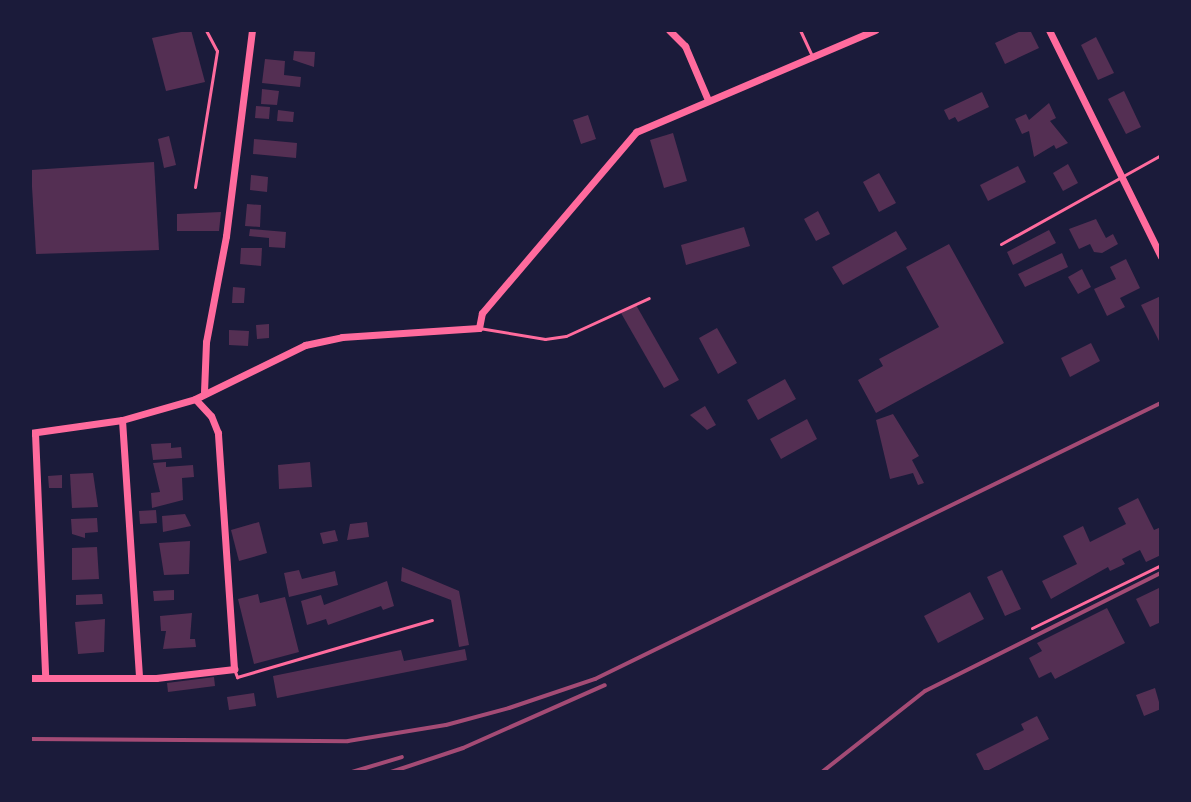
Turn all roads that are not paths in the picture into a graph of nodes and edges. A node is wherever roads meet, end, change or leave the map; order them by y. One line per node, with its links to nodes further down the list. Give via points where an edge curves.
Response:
1 (206, 30): 11 (lane, via 217,51)
2 (252, 30): 16 (street)
3 (669, 30): 8 (street, via 685,46)
4 (800, 30): 7 (lane)
5 (875, 30): 7 (street)
6 (1049, 30): 10 (street)
7 (812, 56): 8 (street)
8 (708, 100): 15 (street, via 648,125 624,143 482,313)
9 (1161, 155): 10 (lane)
10 (1122, 177): 12 (lane); 13 (street)
11 (195, 187)
12 (1001, 244)
13 (1161, 257)
14 (649, 298): 15 (lane, via 566,336 524,339)
15 (479, 328): 16 (street, via 342,337 305,345)
16 (204, 392): 17 (street)
17 (195, 399): 18 (street); 23 (street, via 218,433)
18 (122, 420): 19 (street); 24 (street)
19 (32, 433): 25 (street)
20 (1161, 565): 22 (lane)
21 (432, 620): 23 (lane, via 237,677)
22 (1032, 628)
23 (234, 669): 24 (street, via 156,678)
24 (139, 674): 25 (street)
25 (45, 676): 26 (street)
26 (30, 678)

